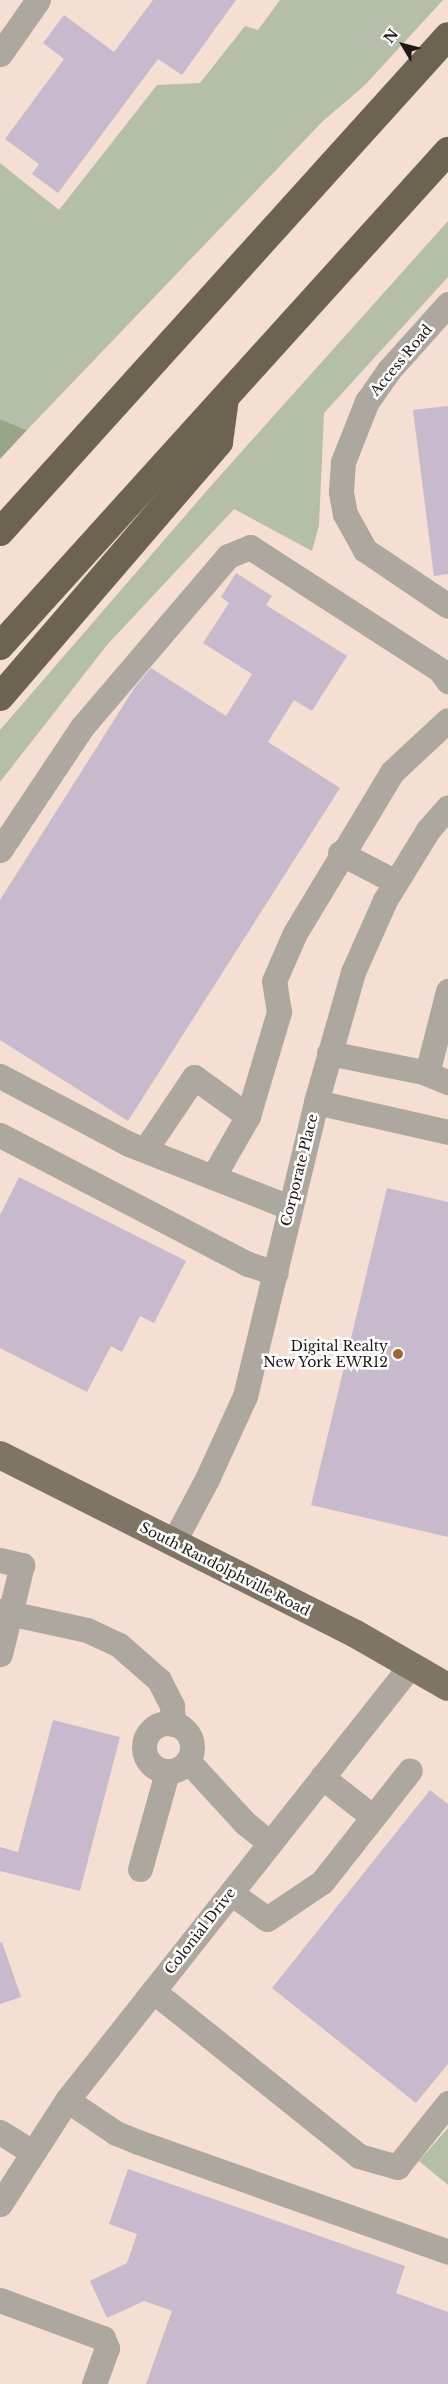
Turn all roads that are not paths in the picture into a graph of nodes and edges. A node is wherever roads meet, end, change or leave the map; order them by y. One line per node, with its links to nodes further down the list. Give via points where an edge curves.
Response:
1 (38, 0): 3 (street)
2 (448, 36): 9 (highway)
3 (0, 54)
4 (448, 151): 8 (highway)
5 (448, 304): 7 (street, Access Road)
6 (448, 335): 7 (street)
7 (416, 340): 10 (street, Access Road, via 367,401 343,462 341,492 345,514 365,550)
8 (225, 398): 11 (highway); 13 (highway, via 219,442)
9 (0, 532)
10 (448, 606)
11 (0, 646)
12 (448, 681): 16 (street, via 440,670 250,547 228,556 82,727)
13 (0, 697)
14 (448, 720): 17 (street, via 392,772)
15 (448, 807): 18 (street, Corporate Place, via 428,830)
16 (0, 850)
17 (340, 853): 18 (street); 24 (street, via 295,933 274,981 279,1012)
18 (396, 882): 20 (street, Corporate Place, via 353,972)
19 (448, 992): 22 (street)
20 (329, 1052): 22 (street); 23 (street, Corporate Place)
21 (0, 1076): 27 (street)
22 (437, 1078)
23 (316, 1102): 25 (street); 29 (street, Corporate Place)
24 (248, 1116): 27 (street, via 194,1077); 28 (street)
25 (448, 1132)
26 (0, 1135): 30 (street, via 248,1264)
27 (145, 1150): 28 (street)
28 (213, 1177): 29 (street)
29 (289, 1207): 30 (street, Corporate Place)
30 (276, 1273): 32 (street, Corporate Place, via 245,1396)
31 (0, 1455): 32 (main road, South Randolphville Road)
32 (173, 1543): 36 (main road, South Randolphville Road)
33 (0, 1560): 34 (street, via 22,1565)
34 (5, 1612): 35 (street); 38 (street, via 87,1630 120,1645 160,1680 172,1706)
35 (0, 1654)
36 (411, 1665): 37 (main road, South Randolphville Road); 41 (street, Colonial Drive)
37 (448, 1687)
38 (173, 1724): 39 (street, via 186,1732 192,1746); 39 (street, via 151,1731 144,1745 153,1766)
39 (178, 1766): 43 (street); 44 (street)
40 (410, 1770): 42 (street)
41 (322, 1777): 42 (street); 43 (street, Colonial Drive)
42 (373, 1817): 45 (street, via 322,1882 267,1919)
43 (270, 1843): 45 (street, Colonial Drive)
44 (140, 1869)
45 (231, 1892): 46 (street, Colonial Drive)
46 (153, 1991): 47 (street, Colonial Drive); 48 (street, via 359,2156 397,2166)
47 (68, 2100): 50 (street, Colonial Drive); 52 (street, via 116,2133 138,2142)
48 (448, 2103)
49 (0, 2132): 50 (street)
50 (32, 2152): 51 (street, Colonial Drive)
51 (0, 2204)
52 (448, 2252)
53 (0, 2300): 54 (street, via 103,2338 107,2348)
54 (94, 2384)

